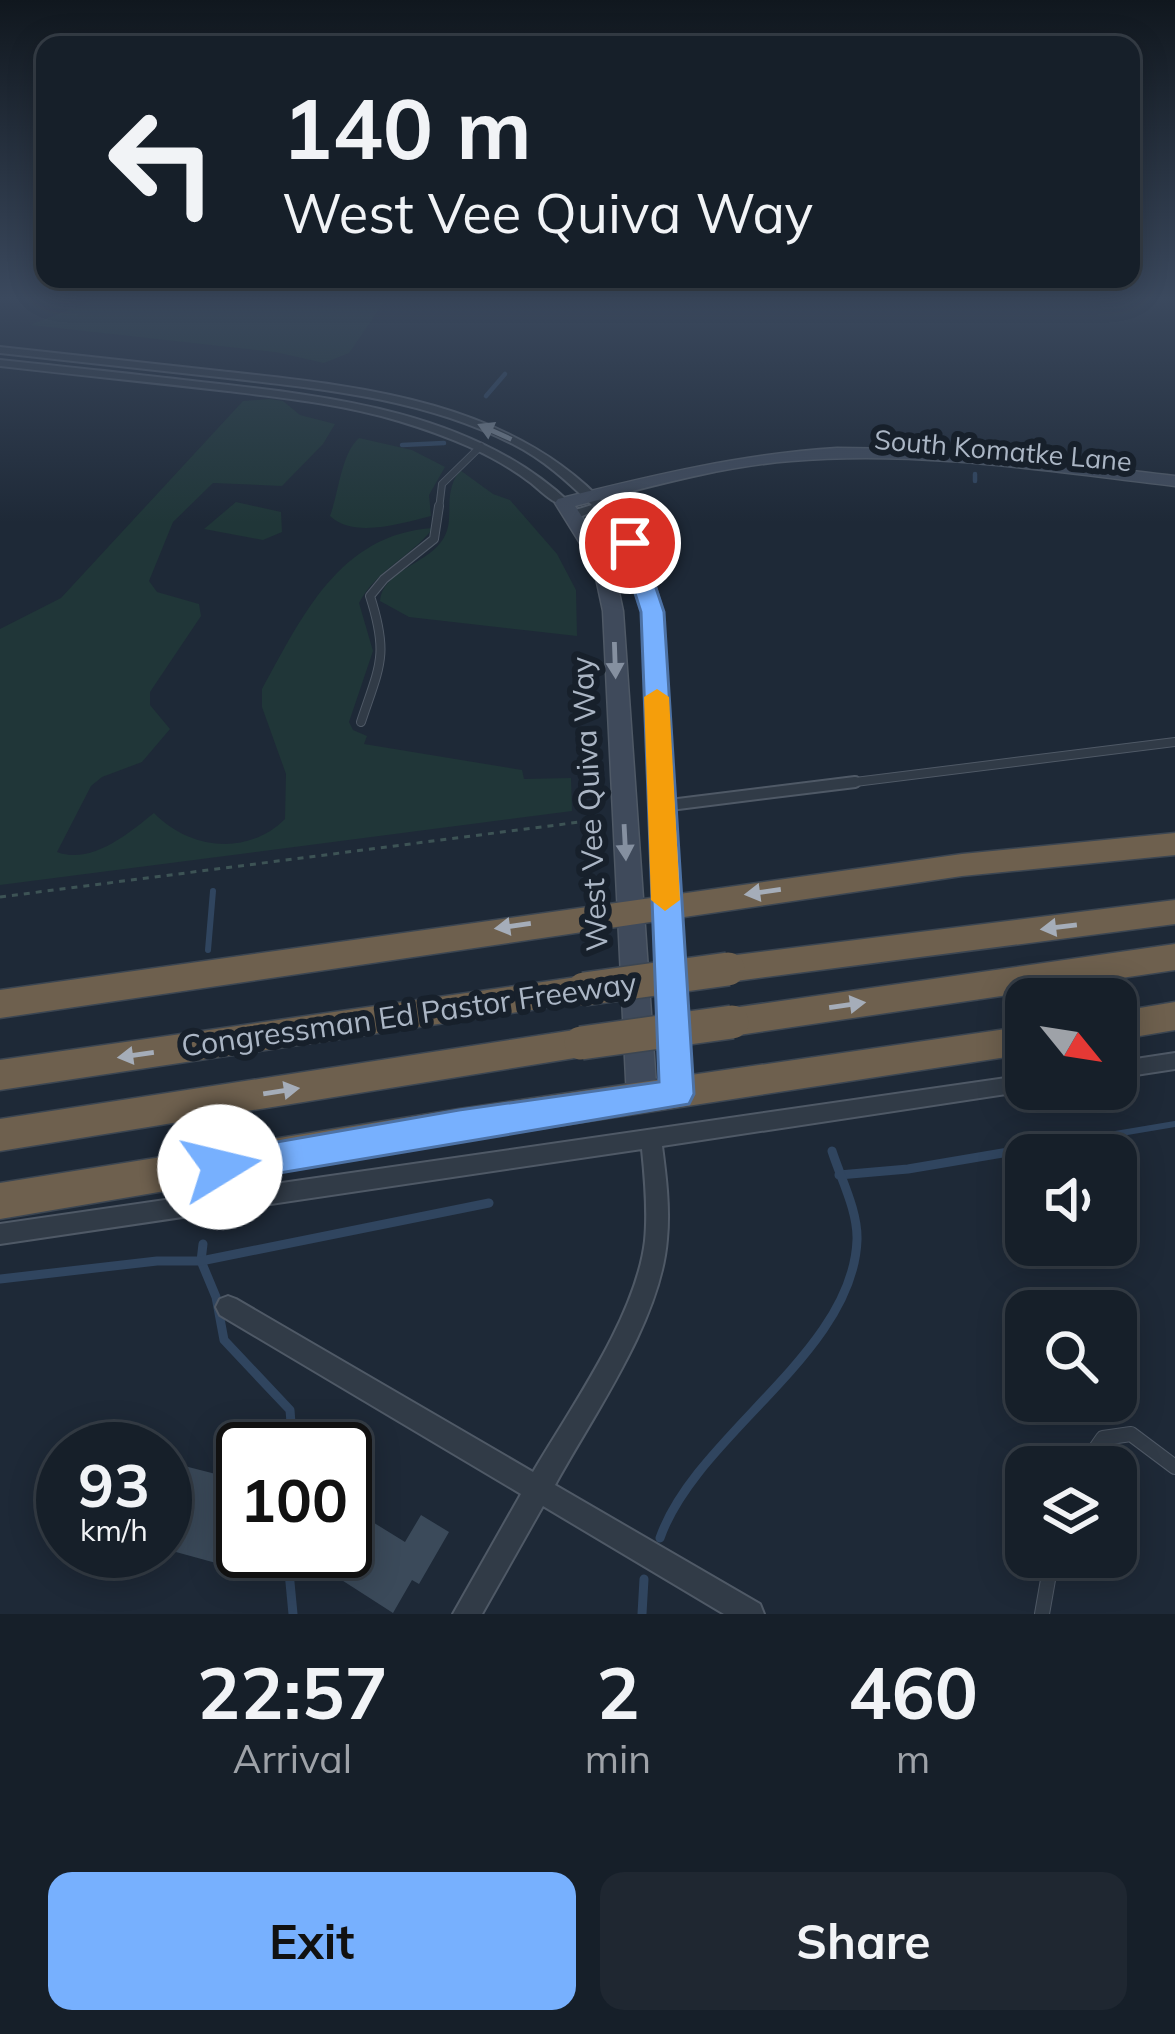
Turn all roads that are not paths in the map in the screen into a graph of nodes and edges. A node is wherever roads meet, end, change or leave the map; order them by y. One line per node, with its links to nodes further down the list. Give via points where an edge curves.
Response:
1 (79, 372): 3 (street, via 347,404)
2 (185, 372): 6 (street, one-way to 2, via 520,442 458,417 389,397)
3 (481, 446): 7 (street); 8 (lane, via 442,484 441,524 430,545 370,596 383,656)
4 (1175, 481): 6 (street, South Komatke Lane, via 953,457 817,454 741,463)
5 (1175, 494): 6 (street, South Komatke Lane, via 864,465 750,473)
6 (597, 501): 7 (street); 10 (street, via 638,556 650,598)
7 (568, 509): 13 (street, West Vee Quiva Way, one-way to 13, via 610,585)
8 (361, 722)
9 (1175, 742): 10 (lane)
10 (662, 806): 12 (street)
11 (1175, 844): 12 (highway, one-way to 12, via 962,865)
12 (666, 909): 13 (highway); 24 (street)
13 (629, 913): 16 (highway, one-way to 16); 24 (street, West Vee Quiva Way)
14 (1175, 913): 22 (highway, Congressman Ed Pastor Freeway, one-way to 22, bridge)
15 (1175, 957): 25 (highway, Congressman Ed Pastor Freeway, one-way to 15, bridge)
16 (0, 1004)
17 (1175, 1016): 18 (highway)
18 (1137, 1022)
19 (1005, 1043): 24 (highway)
20 (1175, 1061): 21 (street)
21 (1137, 1067)
22 (0, 1075)
23 (1005, 1086): 26 (street)
24 (659, 1097): 27 (highway)
25 (0, 1136)
26 (651, 1139): 28 (street); 32 (street, via 656,1227 645,1292)
27 (0, 1201)
28 (0, 1234)
29 (227, 1307): 32 (street)
30 (1097, 1446): 31 (lane, via 1131,1434)
31 (1175, 1467)
32 (537, 1489): 34 (street); 35 (street)
33 (1048, 1578): 36 (lane)
34 (467, 1614)
35 (750, 1614)
36 (1042, 1614)

